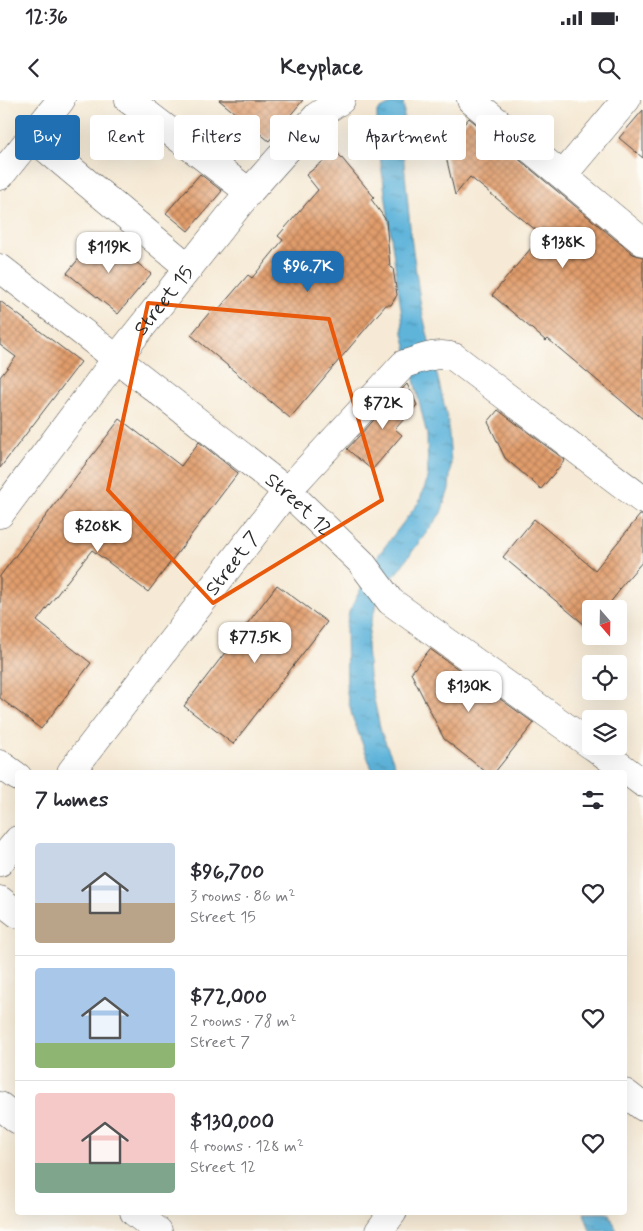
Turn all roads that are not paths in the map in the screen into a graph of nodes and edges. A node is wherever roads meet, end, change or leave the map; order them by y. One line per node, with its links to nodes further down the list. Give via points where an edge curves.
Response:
1 (61, 100): 6 (street)
2 (129, 100): 11 (street)
3 (470, 100): 9 (street)
4 (626, 100): 9 (street)
5 (337, 101): 11 (street, Street 15, via 316,116)
6 (49, 115)
7 (15, 157): 10 (street)
8 (61, 160): 14 (street)
9 (563, 175): 12 (street)
10 (0, 176)
11 (249, 192): 14 (street, Street 15)
12 (643, 242)
13 (0, 268): 15 (street, Street 12)
14 (189, 268): 15 (street, Street 15)
15 (117, 358): 16 (street, Street 12); 18 (street, Street 15)
16 (287, 491): 17 (street, Street 7, via 404,364 444,355 454,357); 19 (street, Street 12, via 361,562 390,601); 22 (street, Street 7)
17 (643, 500)
18 (0, 514)
19 (582, 739)
20 (604, 755): 23 (street, Street 12)
21 (0, 764): 25 (street)
22 (73, 770)
23 (625, 770)
24 (627, 771): 26 (street, Street 12)
25 (15, 775)
26 (643, 783)
27 (15, 844): 28 (street)
28 (0, 862)
29 (0, 900): 30 (street)
30 (15, 912)
31 (627, 1094): 33 (street)
32 (0, 1106): 34 (street)
33 (643, 1107)
34 (15, 1118)
35 (138, 1215): 37 (street)
36 (391, 1215): 38 (street)
37 (158, 1231)
38 (379, 1231)

